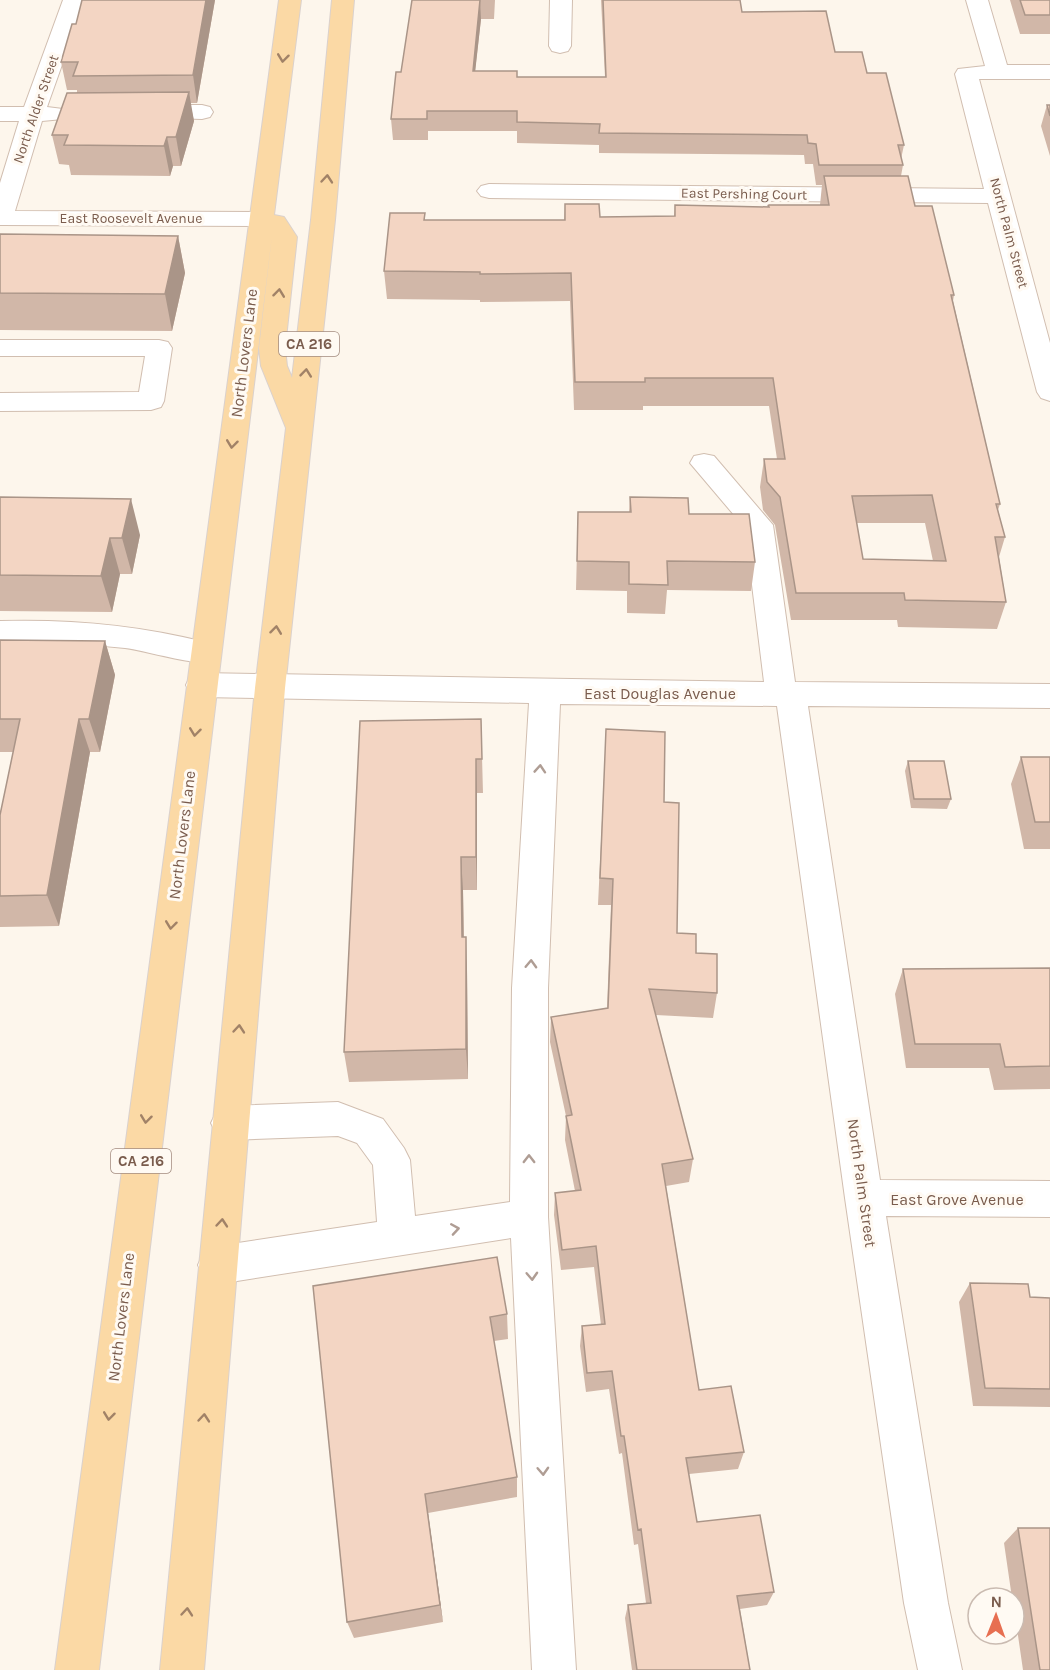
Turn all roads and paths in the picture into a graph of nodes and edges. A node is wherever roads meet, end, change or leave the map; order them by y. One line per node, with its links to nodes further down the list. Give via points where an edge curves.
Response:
1 (74, 0): 13 (street, North Alder Street)
2 (290, 0): 17 (main road, North Lovers Lane / CA 216, one-way to 17)
3 (343, 0): 21 (main road, CA 216, one-way to 3)
4 (561, 0): 6 (street)
5 (977, 0): 7 (street)
6 (560, 46)
7 (998, 71): 8 (street); 15 (street, North Palm Street, via 966,74)
8 (1050, 72)
9 (202, 112): 11 (street)
10 (78, 113): 13 (street)
11 (133, 113)
12 (0, 114): 13 (street)
13 (33, 114): 16 (street, North Alder Street)
14 (489, 191): 15 (street, East Pershing Court)
15 (999, 196): 19 (street, North Palm Street)
16 (1, 218): 17 (street, East Roosevelt Avenue)
17 (262, 219): 21 (main road, one-way to 17, via 274,366 285,237 275,222); 24 (main road, North Lovers Lane / CA 216, one-way to 24)
18 (0, 348): 20 (street, via 159,348 151,401)
19 (1050, 392)
20 (0, 402)
21 (299, 430): 25 (main road, CA 216, one-way to 21)
22 (704, 463): 27 (street, North Palm Street, via 759,525)
23 (0, 632): 24 (street, via 113,635 182,646)
24 (203, 669): 25 (street, East Douglas Avenue); 35 (main road, North Lovers Lane / CA 216, one-way to 35)
25 (270, 688): 26 (street, East Douglas Avenue); 29 (main road, CA 216, one-way to 25)
26 (545, 692): 27 (street, East Douglas Avenue); 32 (street, one-way to 26, via 530,988)
27 (786, 694): 28 (street, East Douglas Avenue); 30 (street, North Palm Street)
28 (1050, 696)
29 (230, 1123): 33 (street, via 338,1119 370,1131 391,1160); 34 (main road, CA 216, one-way to 29)
30 (864, 1198): 31 (street, East Grove Avenue); 38 (street, North Palm Street, via 926,1603)
31 (1050, 1199)
32 (529, 1217): 33 (street, one-way to 32); 37 (street, one-way to 37)
33 (398, 1238): 34 (street)
34 (218, 1265): 36 (main road, CA 216, one-way to 34)
35 (77, 1670)
36 (182, 1670)
37 (554, 1670)
38 (940, 1670)

